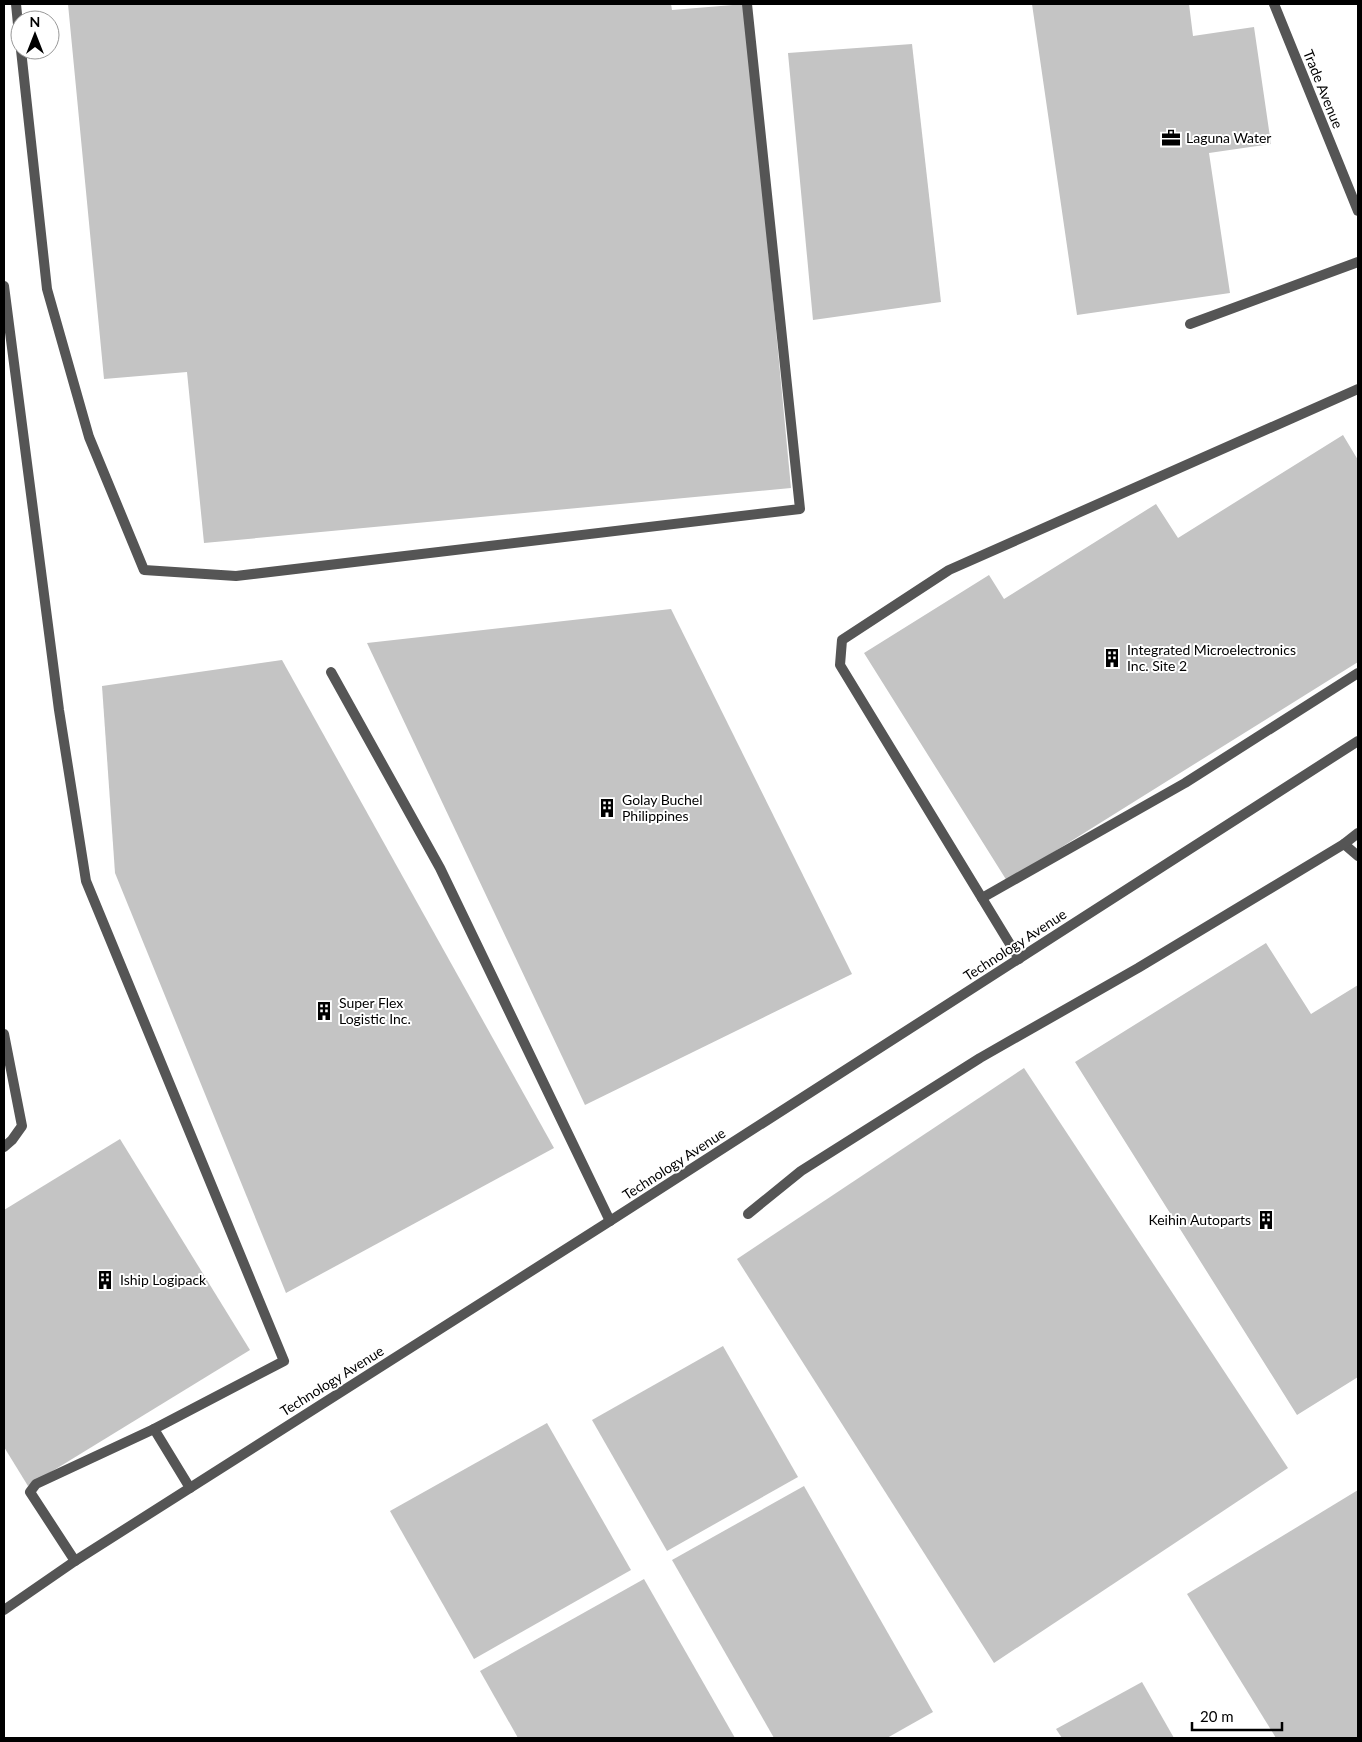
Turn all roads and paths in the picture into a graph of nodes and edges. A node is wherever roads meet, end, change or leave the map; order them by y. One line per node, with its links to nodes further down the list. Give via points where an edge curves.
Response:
1 (747, 4): 3 (street, via 800,509 236,576 144,570 89,437 47,290)
2 (1274, 4): 4 (street, Trade Avenue)
3 (22, 60)
4 (1358, 212)
5 (1358, 262): 7 (street)
6 (4, 286): 21 (street, via 59,710 86,881 284,1362)
7 (1190, 324)
8 (1358, 390): 15 (street, via 949,570 842,640 840,665)
9 (331, 672): 20 (street, via 440,868)
10 (1358, 673): 15 (street, via 1184,783)
11 (1358, 741): 16 (street, Technology Avenue)
12 (1358, 833): 13 (street)
13 (1344, 844): 14 (street); 19 (street, via 980,1058 801,1171)
14 (1358, 856)
15 (982, 898): 16 (street)
16 (1020, 958): 20 (street, Technology Avenue)
17 (4, 1034): 18 (street, via 22,1126)
18 (4, 1147)
19 (748, 1214)
20 (610, 1221): 22 (street, Technology Avenue)
21 (154, 1429): 22 (street); 23 (street, via 31,1489)
22 (190, 1488): 23 (street, Technology Avenue)
23 (75, 1561): 24 (street, Technology Avenue)
24 (5, 1607)

